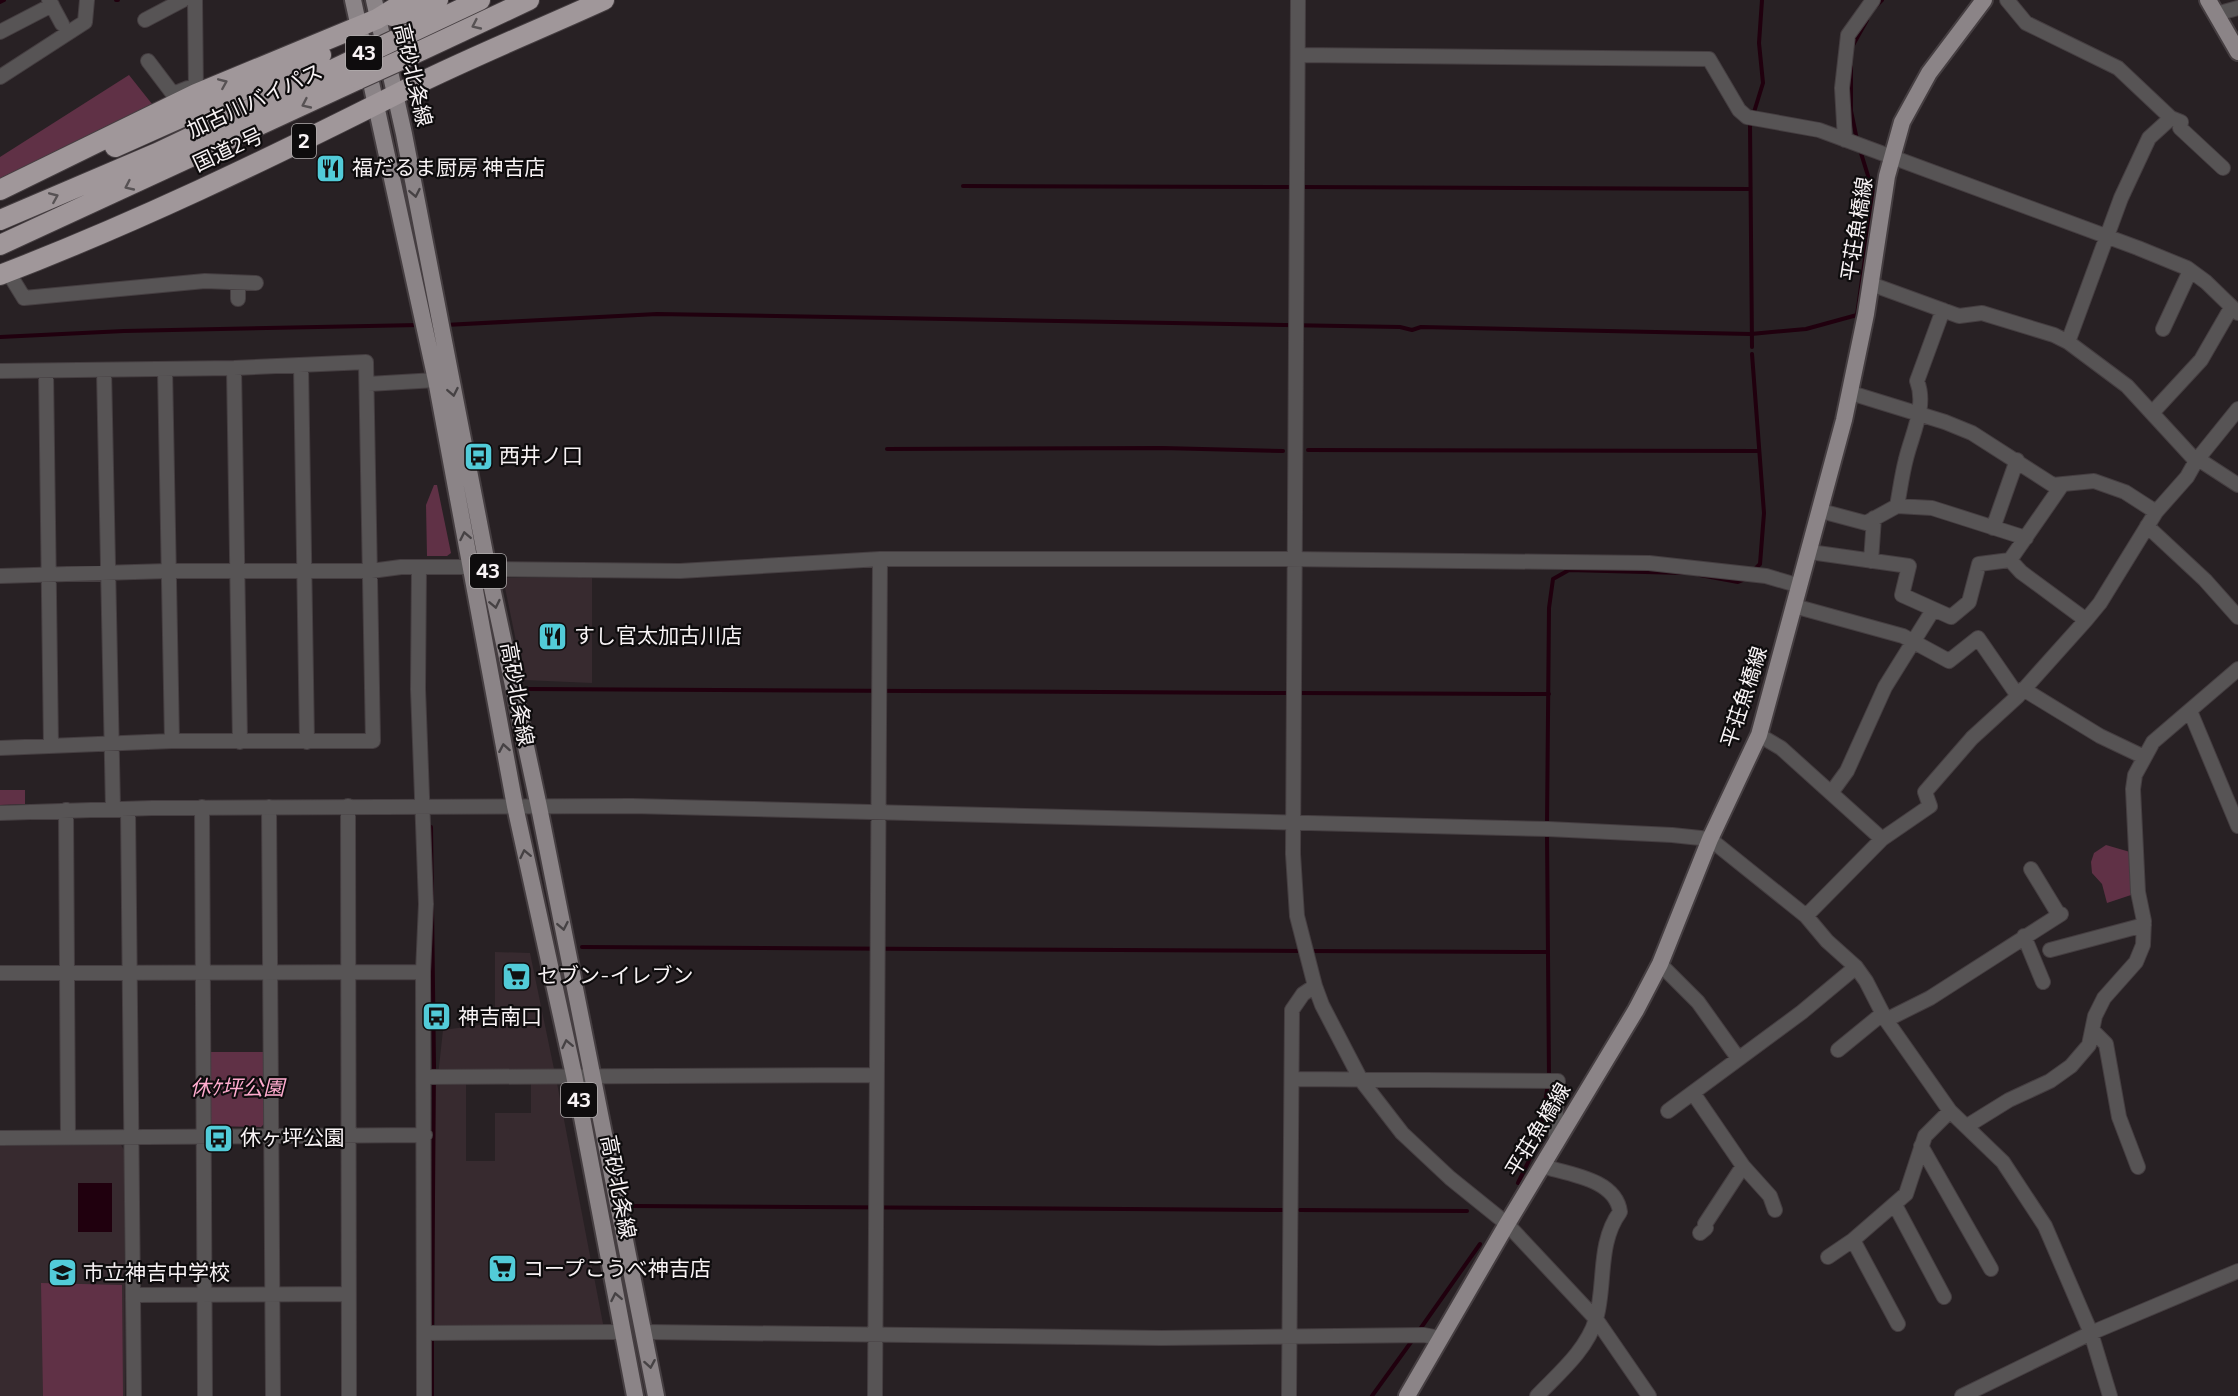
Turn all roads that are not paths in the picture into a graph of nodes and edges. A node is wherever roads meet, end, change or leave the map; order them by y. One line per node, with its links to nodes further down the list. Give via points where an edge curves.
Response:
1 (87, 0): 26 (street, via 85,22)
2 (183, 0): 19 (street)
3 (195, 0): 27 (street)
4 (353, 0): 21 (main road, 高砂北条線 / 43)
5 (408, 0): 18 (highway)
6 (438, 0): 18 (highway, via 417,10)
7 (480, 0): 35 (highway, 加古川バイパス, one-way to 7, bridge, via 157,153)
8 (529, 0): 37 (highway, 加古川バイパス / 2, one-way to 37, bridge)
9 (579, 0): 28 (highway, via 410,79)
10 (604, 0): 28 (highway, 国道2号 / 2)
11 (1298, 0): 24 (street)
12 (1873, 0): 30 (street, via 1848,35 1844,57 1842,88)
13 (1984, 0): 31 (main road, 平荘魚橋線, via 1929,73 1902,122)
14 (2007, 0): 29 (street, via 2026,23 2118,68)
15 (50, 2): 20 (street); 22 (street)
16 (2212, 7): 17 (street); 23 (main road)
17 (2238, 8)
18 (376, 9): 21 (highway); 28 (main road, 高砂北条線 / 43)
19 (145, 20)
20 (62, 24)
21 (358, 27): 27 (highway, one-way to 21); 28 (main road, 高砂北条線 / 43); 34 (highway, via 343,45 86,160)
22 (0, 32)
23 (2238, 52)
24 (1298, 55): 30 (street, via 1709,59 1739,110 1753,118 1819,130); 76 (street)
25 (148, 61): 27 (street, via 173,94)
26 (0, 77)
27 (196, 90): 33 (highway)
28 (385, 100): 38 (highway, 国道2号 / 2, via 225,179 82,243); 49 (main road, 高砂北条線 / 43, via 404,134)
29 (2171, 118): 32 (street, via 2181,122 2180,128); 36 (street, via 2149,138 2113,217)
30 (1855, 143): 31 (street)
31 (1892, 158): 36 (street); 43 (main road, 平荘魚橋線)
32 (2223, 168)
33 (0, 190)
34 (0, 205)
35 (0, 220)
36 (2108, 239): 39 (street); 50 (street)
37 (0, 245)
38 (3, 270): 42 (street, via 24,298)
39 (2190, 271): 47 (street); 48 (street)
40 (238, 283): 41 (street); 42 (street); 45 (street)
41 (256, 283)
42 (179, 284): 44 (street)
43 (1871, 284): 46 (street); 59 (main road, 平荘魚橋線)
44 (181, 298)
45 (238, 298)
46 (1943, 310): 50 (street, via 1959,316 1982,313 2000,317); 61 (street, via 1917,381 1921,392)
47 (2235, 310): 62 (street, via 2201,360)
48 (2163, 329)
49 (434, 334): 57 (main road, 高砂北条線 / 43); 80 (main road, 高砂北条線 / 43, one-way to 80)
50 (2068, 342): 62 (street, via 2127,386)
51 (301, 365): 52 (street); 58 (street, via 366,362); 82 (street)
52 (234, 368): 53 (street); 81 (street)
53 (165, 369): 54 (street); 83 (street)
54 (104, 370): 56 (street); 85 (street)
55 (0, 372): 56 (street)
56 (46, 372): 86 (street)
57 (436, 380): 58 (street); 80 (main road, 高砂北条線 / 43, one-way to 57)
58 (368, 384): 84 (street)
59 (1851, 393): 61 (street); 68 (main road, 平荘魚橋線)
60 (2238, 409): 64 (street)
61 (1919, 413): 63 (street, via 1972,433); 67 (street)
62 (2152, 413): 64 (street)
63 (2017, 460): 65 (street, via 2045,480); 72 (street)
64 (2197, 460): 66 (street); 69 (street)
65 (2062, 485): 69 (street, via 2094,482 2125,492); 73 (street)
66 (2238, 485)
67 (1897, 506): 70 (street); 72 (street, via 1932,508)
68 (1821, 511): 70 (street, via 1866,523); 74 (main road, 平荘魚橋線)
69 (2156, 512): 71 (street)
70 (1874, 518): 78 (street)
71 (2147, 526): 91 (street); 92 (street)
72 (1993, 528): 73 (street)
73 (2026, 538): 77 (street)
74 (1810, 552): 78 (street); 88 (main road, 平荘魚橋線)
75 (880, 559): 76 (street); 80 (street, via 680,571); 115 (street)
76 (1296, 559): 88 (street, via 1649,563 1761,575); 116 (street)
77 (2010, 560): 90 (street, via 1979,564 1969,602 1955,616); 92 (street)
78 (1871, 561): 90 (street, via 1909,566 1902,595)
79 (419, 567): 80 (street); 84 (street); 110 (street)
80 (479, 568): 107 (main road, 高砂北条線 / 43, one-way to 80); 111 (main road, 高砂北条線 / 43, one-way to 111)
81 (237, 570): 82 (street); 83 (street); 99 (street)
82 (304, 570): 84 (street); 100 (street)
83 (168, 571): 85 (street); 98 (street)
84 (371, 571): 100 (street, via 373,741)
85 (109, 572): 86 (street); 101 (street)
86 (48, 574): 87 (street); 102 (street)
87 (0, 576)
88 (1800, 586): 89 (main road, 平荘魚橋線)
89 (1794, 606): 93 (street); 97 (main road, 平荘魚橋線)
90 (1933, 609): 93 (street)
91 (2238, 617)
92 (2086, 620): 95 (street)
93 (1913, 640): 95 (street, via 1949,661 1978,638); 105 (street, via 1885,687 1847,771)
94 (2238, 669): 96 (street)
95 (2021, 692): 104 (street); 119 (street, via 1972,738 1925,792 1930,806)
96 (2190, 711): 104 (street, via 2153,742); 117 (street)
97 (1759, 735): 105 (street, via 1781,748); 118 (main road, 平荘魚橋線)
98 (172, 741): 99 (street); 101 (street)
99 (240, 742): 100 (street)
100 (307, 742)
101 (112, 745): 102 (street); 112 (street)
102 (51, 746): 103 (street)
103 (0, 748)
104 (2144, 757): 122 (street, via 2133,789 2138,892)
105 (1831, 793): 119 (street)
106 (348, 806): 109 (street); 110 (street); 129 (street)
107 (515, 806): 110 (street); 111 (street); 140 (main road, 高砂北条線 / 43, one-way to 107)
108 (202, 807): 109 (street); 112 (street); 127 (street)
109 (269, 807): 128 (street)
110 (421, 807): 130 (street, via 426,904)
111 (539, 807): 115 (street); 141 (main road, 高砂北条線 / 43, one-way to 141)
112 (120, 809): 113 (street); 133 (street)
113 (66, 810): 114 (street); 132 (street)
114 (0, 813)
115 (878, 813): 116 (street); 142 (street)
116 (1294, 821): 118 (street); 135 (street, via 1295,898)
117 (2238, 826)
118 (1710, 839): 121 (street); 125 (main road, 平荘魚橋線)
119 (1882, 839): 121 (street)
120 (2031, 869): 123 (street, via 2060,914)
121 (1806, 916): 126 (street)
122 (2144, 925): 124 (street); 137 (street, via 2143,945 2136,962 2104,998 2095,1016)
123 (2024, 936): 134 (street); 136 (street, via 1930,998)
124 (2050, 950)
125 (1660, 964): 139 (street, via 1698,1002); 157 (main road, 平荘魚橋線)
126 (1856, 967): 136 (street); 139 (street)
127 (202, 972): 128 (street); 133 (street); 153 (street)
128 (272, 972): 129 (street); 150 (street)
129 (347, 972): 130 (street); 151 (street)
130 (423, 972): 143 (street)
131 (0, 973): 132 (street)
132 (67, 973): 133 (street); 156 (street)
133 (131, 973): 154 (street)
134 (2043, 982)
135 (1315, 986): 144 (street, via 1303,994 1292,1010); 145 (street)
136 (1884, 1017): 138 (street); 148 (street)
137 (2094, 1032): 149 (street, via 2089,1045 2071,1066); 161 (street, via 2106,1044 2119,1117)
138 (1838, 1050)
139 (1738, 1058): 146 (street)
140 (574, 1075): 141 (street); 143 (street); 178 (main road, 高砂北条線 / 43, one-way to 140)
141 (592, 1076): 142 (street); 179 (main road, 高砂北条線 / 43)
142 (875, 1076): 181 (street)
143 (430, 1077): 152 (street)
144 (1292, 1080): 145 (street); 182 (street)
145 (1361, 1080): 157 (street, via 1558,1081); 164 (street, via 1402,1133 1433,1164)
146 (1693, 1093): 147 (street); 160 (street)
147 (1668, 1111)
148 (1950, 1111): 149 (street); 158 (street, via 1925,1136)
149 (1967, 1126): 180 (street, via 2003,1162 2045,1226)
150 (273, 1135): 151 (street); 153 (street); 172 (street)
151 (348, 1135): 152 (street); 170 (street)
152 (425, 1135): 177 (street)
153 (203, 1136): 154 (street); 171 (street)
154 (130, 1137): 156 (street); 173 (street)
155 (0, 1138): 156 (street)
156 (68, 1138)
157 (1557, 1143): 159 (main road, 平荘魚橋線)
158 (1921, 1146): 162 (street, via 1909,1188); 168 (street)
159 (1542, 1166): 164 (main road, 平荘魚橋線); 175 (street, via 1600,1185 1609,1191 1619,1208 1602,1263)
160 (1743, 1166): 163 (street, via 1770,1196); 165 (street)
161 (2138, 1167)
162 (1895, 1204): 166 (street); 174 (street)
163 (1775, 1210)
164 (1504, 1222): 175 (street); 183 (main road, 平荘魚橋線)
165 (1700, 1233)
166 (1853, 1240): 167 (street); 176 (street)
167 (1828, 1257)
168 (1991, 1269)
169 (2238, 1271): 180 (street)
170 (348, 1294): 172 (street); 187 (street)
171 (204, 1295): 172 (street); 173 (street); 185 (street)
172 (273, 1295): 186 (street)
173 (134, 1296): 184 (street)
174 (1944, 1297)
175 (1596, 1319): 194 (street, via 1575,1356); 195 (street)
176 (1898, 1324)
177 (429, 1332): 178 (street); 188 (street)
178 (622, 1332): 189 (main road, 高砂北条線 / 43)
179 (645, 1332): 181 (street); 190 (main road, 高砂北条線 / 43, one-way to 190)
180 (2091, 1333): 196 (street); 197 (street)
181 (874, 1335): 182 (street); 191 (street)
182 (1290, 1335): 183 (street); 192 (street)
183 (1432, 1337): 193 (main road, 平荘魚橋線)
184 (134, 1396)
185 (205, 1396)
186 (273, 1396)
187 (349, 1396)
188 (424, 1396)
189 (635, 1396)
190 (656, 1396)
191 (875, 1396)
192 (1289, 1396)
193 (1407, 1396)
194 (1537, 1396)
195 (1649, 1396)
196 (1962, 1396)
197 (2110, 1396)

